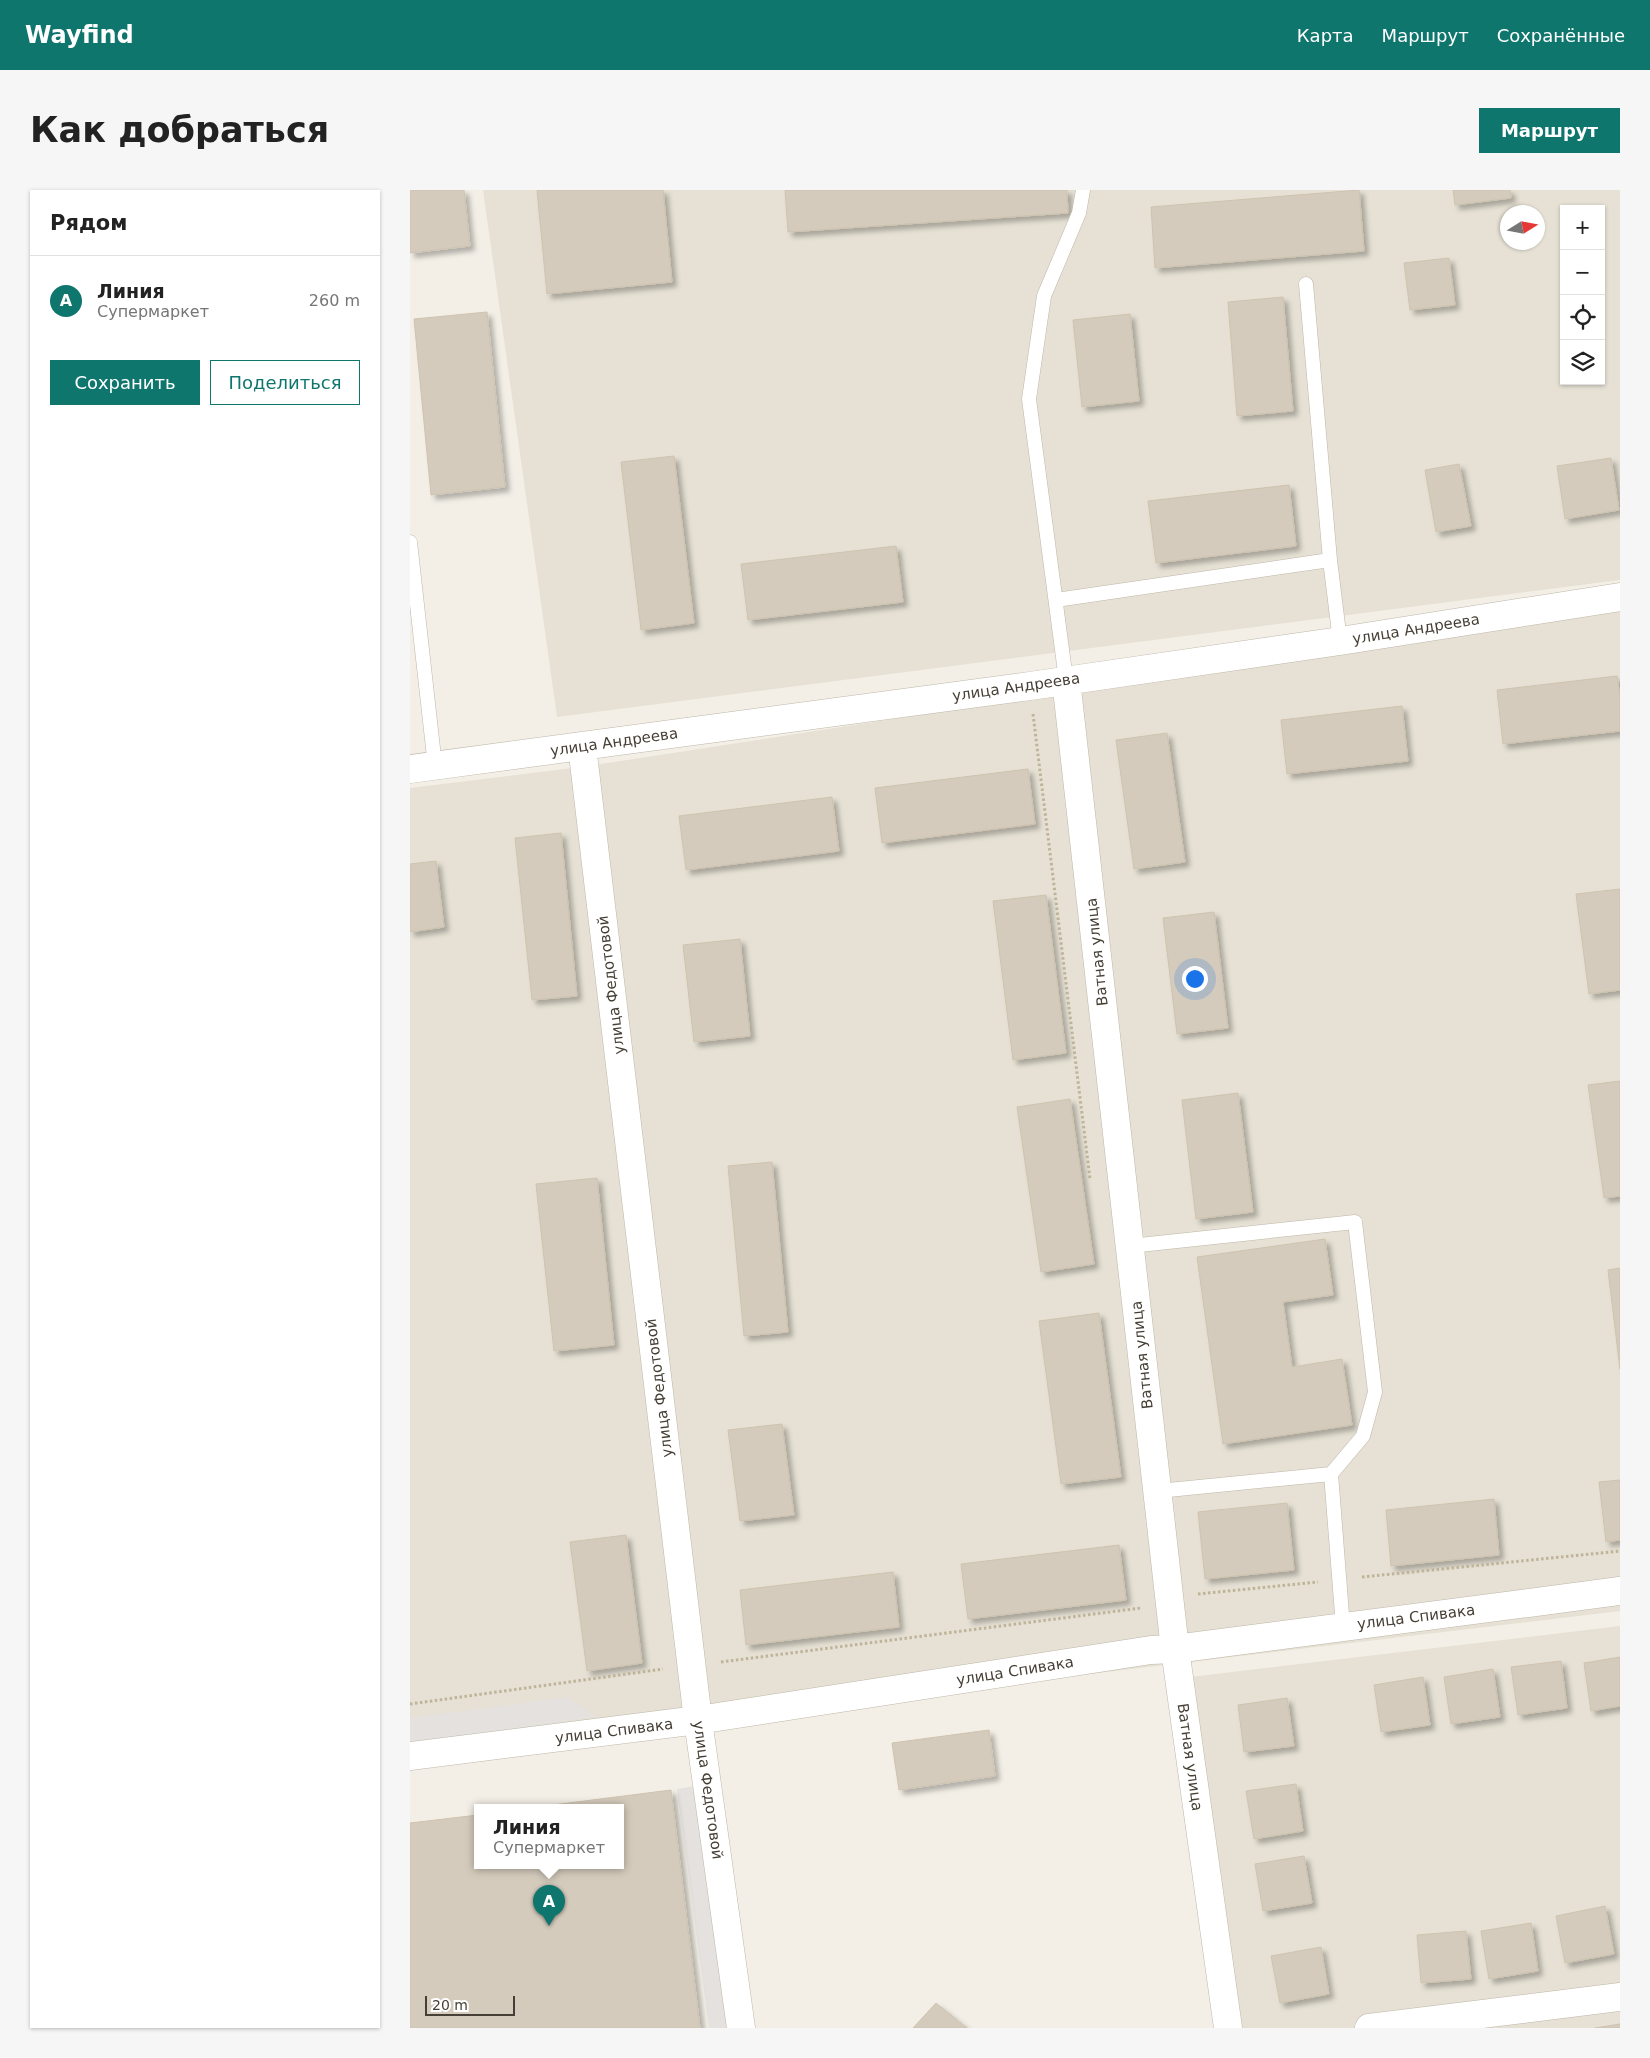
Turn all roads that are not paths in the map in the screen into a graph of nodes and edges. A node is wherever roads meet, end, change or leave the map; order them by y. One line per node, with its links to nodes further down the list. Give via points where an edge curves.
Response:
1 (1083, 190): 6 (lane, via 1079,213 1044,296 1029,399)
2 (1306, 284): 4 (lane)
3 (410, 542): 10 (lane)
4 (1330, 560): 6 (lane); 7 (lane)
5 (1620, 597): 7 (street, улица Андреева)
6 (1056, 600): 8 (lane)
7 (1340, 641): 8 (street, улица Андреева)
8 (1066, 680): 9 (street, улица Андреева); 11 (street, Ватная улица)
9 (582, 746): 10 (street, улица Андреева); 17 (street, улица Федотовой)
10 (422, 768)
11 (1130, 1246): 12 (lane, via 1355,1222 1375,1392 1364,1436); 13 (street, Ватная улица)
12 (1331, 1474): 13 (lane); 15 (lane)
13 (1158, 1491): 16 (street, Ватная улица)
14 (1620, 1590): 15 (street, улица Спивака)
15 (1344, 1627): 16 (street, улица Спивака)
16 (1175, 1649): 17 (street, улица Спивака, via 1151,1650); 21 (street, Ватная улица)
17 (698, 1720): 18 (street, улица Спивака); 20 (street, улица Федотовой)
18 (410, 1756)
19 (1620, 1997): 22 (street)
20 (740, 2028)
21 (1228, 2028)
22 (1368, 2028)

